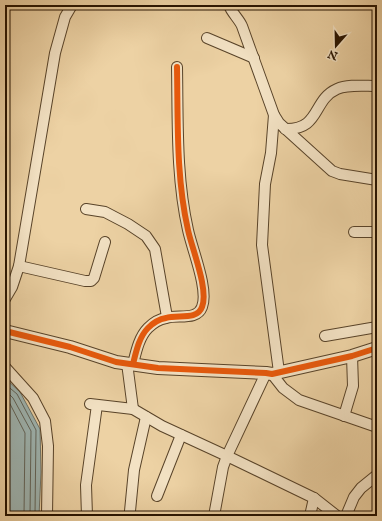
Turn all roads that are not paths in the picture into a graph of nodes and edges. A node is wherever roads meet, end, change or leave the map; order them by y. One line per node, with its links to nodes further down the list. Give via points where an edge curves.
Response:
1 (72, 5): 14 (street, via 65,17 55,53)
2 (229, 5): 4 (street, via 242,26)
3 (207, 38): 4 (street)
4 (254, 58): 7 (street)
5 (177, 67): 16 (street, via 179,180 204,295 202,308 198,314)
6 (377, 86): 8 (street, via 344,86 335,90 328,95 303,127)
7 (274, 115): 8 (street); 24 (street, via 262,216)
8 (285, 129): 9 (street, via 332,171)
9 (377, 180)
10 (86, 209): 16 (street, via 105,212 146,236 155,249)
11 (354, 232): 12 (street)
12 (377, 232)
13 (105, 242): 14 (street, via 91,281 85,282)
14 (19, 266): 15 (street)
15 (5, 299)
16 (167, 317): 22 (street, via 148,328 141,337)
17 (377, 327): 19 (street)
18 (5, 331): 22 (street)
19 (325, 336)
20 (377, 348): 21 (street)
21 (352, 356): 24 (street); 26 (street, via 353,386)
22 (130, 364): 24 (street, via 158,368); 25 (street)
23 (5, 367): 35 (street, via 32,398 45,421 48,446)
24 (272, 373): 26 (street, via 283,388 299,400); 30 (street)
25 (133, 408): 27 (street); 36 (street, via 93,404 86,485)
26 (344, 416): 28 (street)
27 (146, 417): 29 (street); 34 (street, via 134,470)
28 (377, 427)
29 (181, 435): 30 (street); 32 (street)
30 (227, 456): 33 (street); 37 (street)
31 (377, 475): 40 (street, via 354,497)
32 (157, 496)
33 (314, 498): 38 (street); 39 (street)
34 (130, 511)
35 (47, 516)
36 (87, 516)
37 (214, 516)
38 (310, 516)
39 (337, 516)
40 (346, 516)

